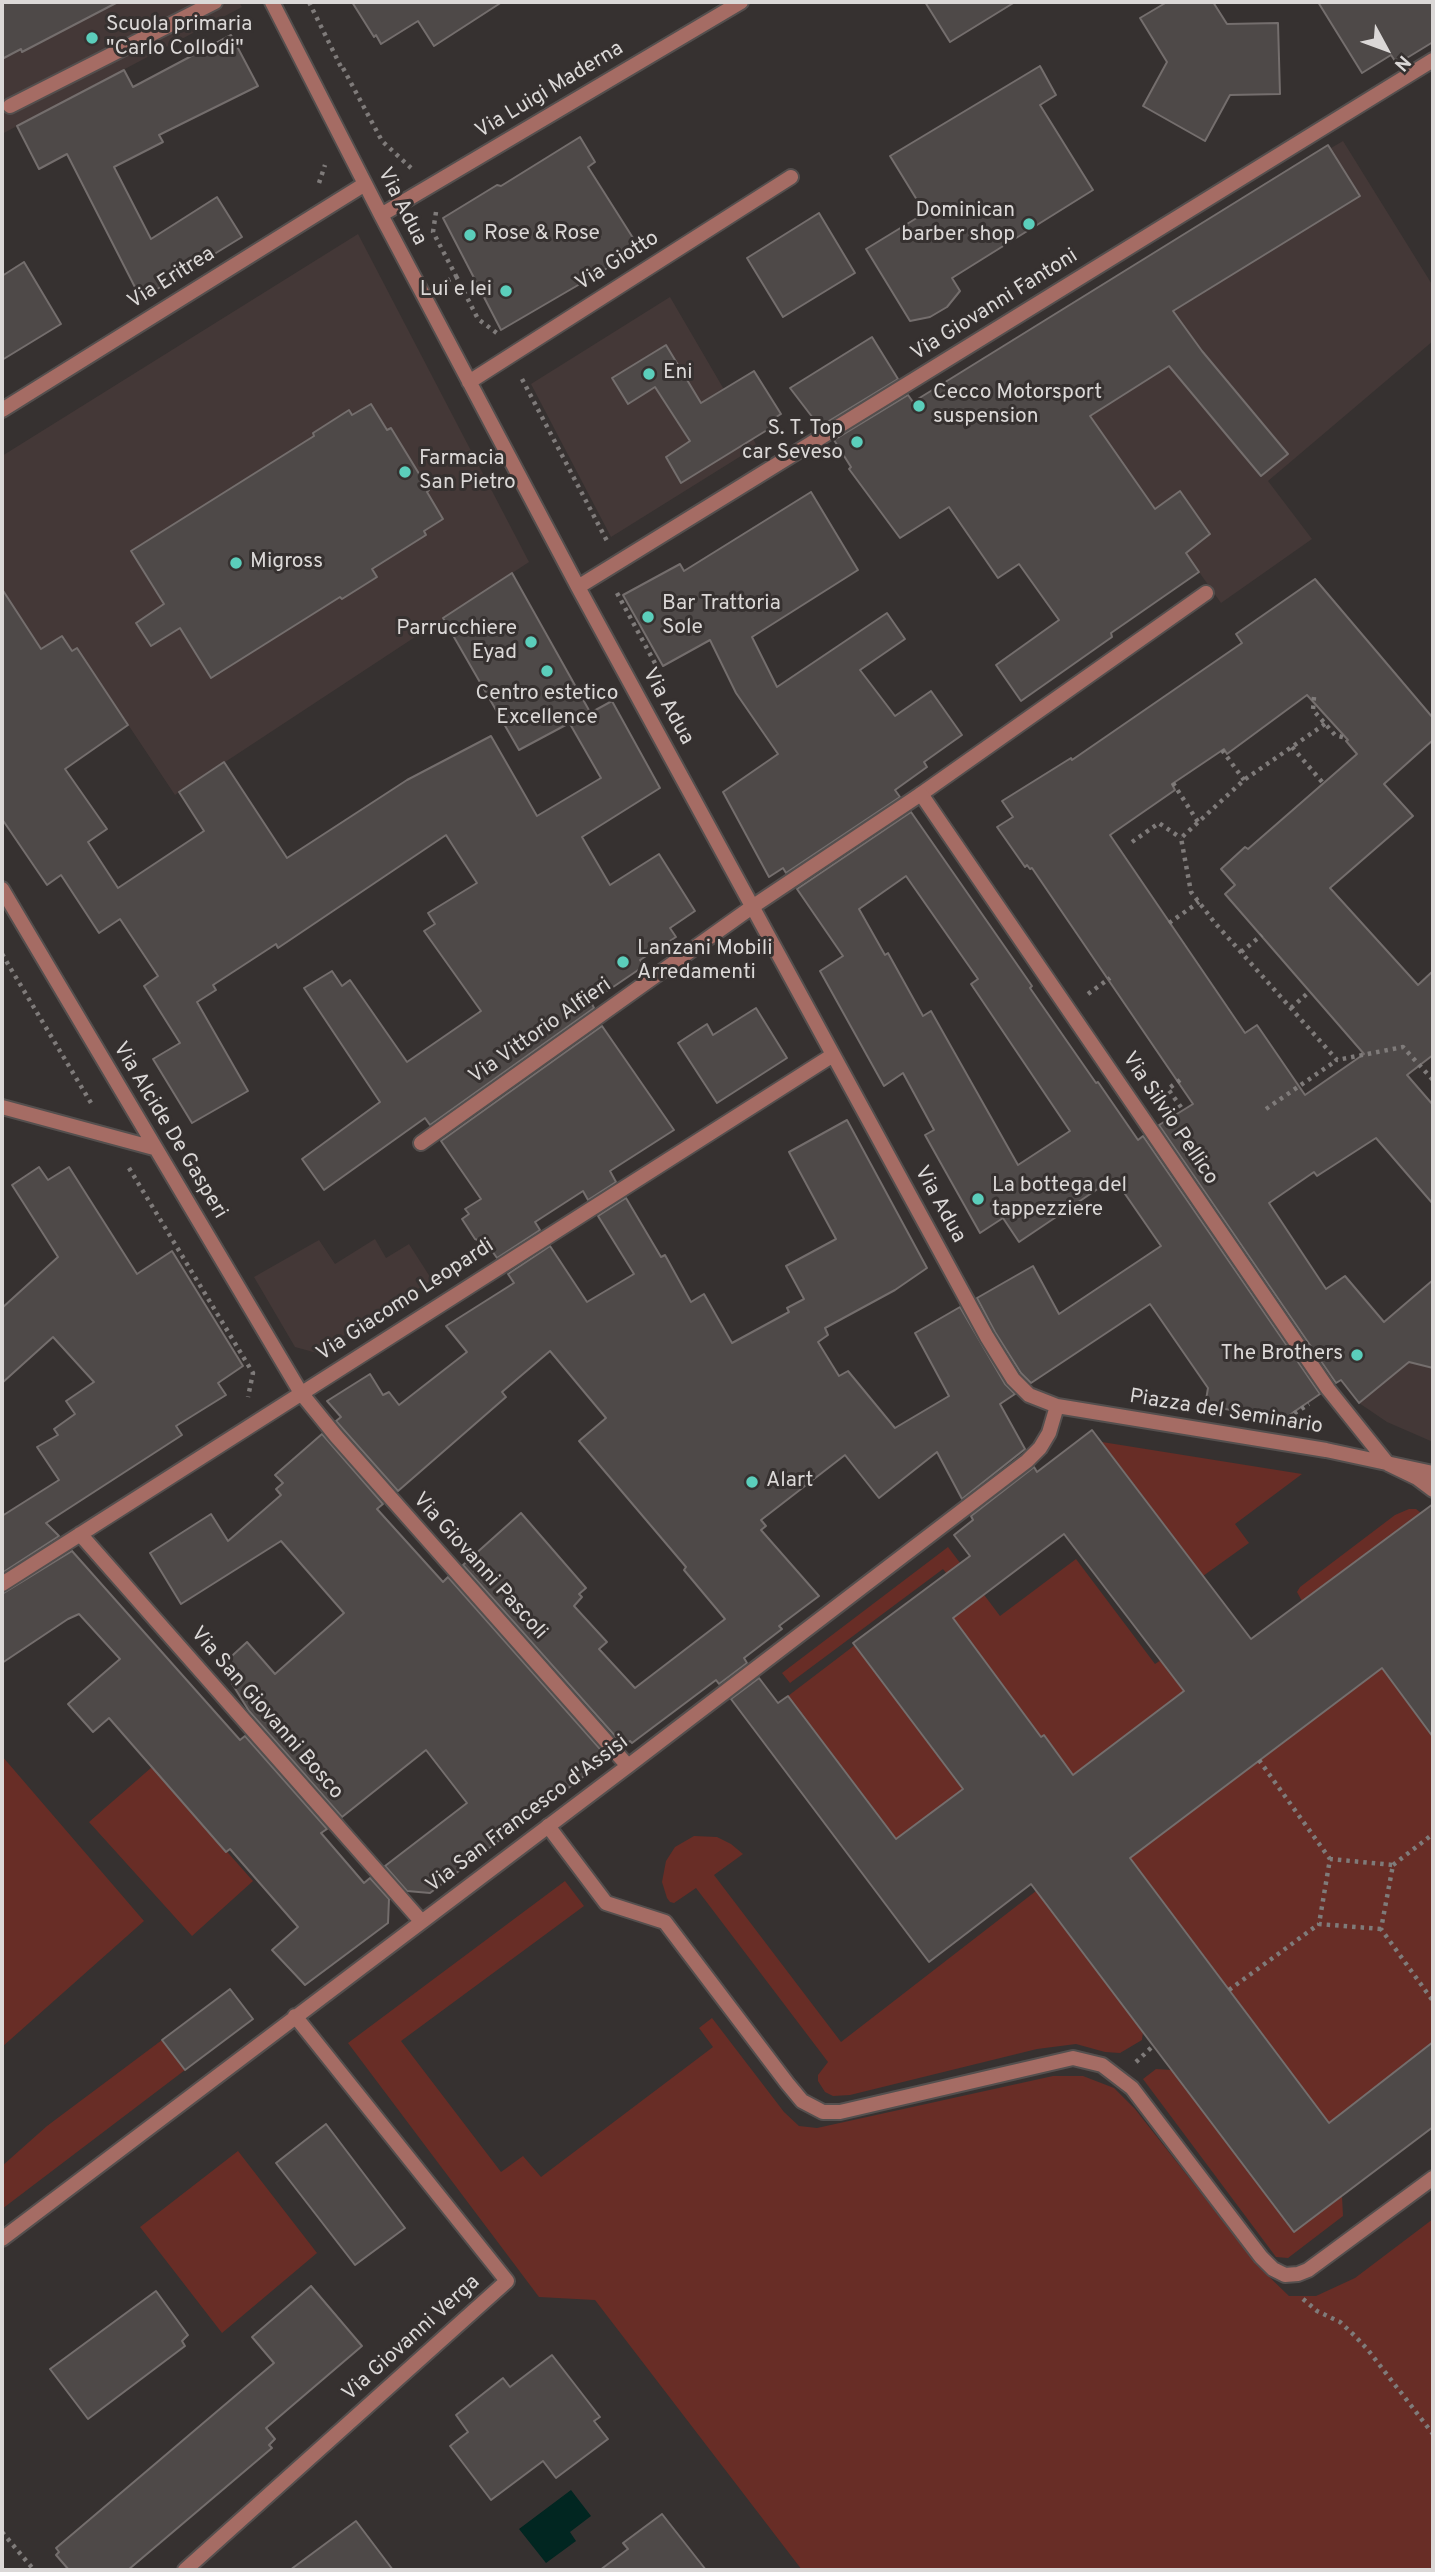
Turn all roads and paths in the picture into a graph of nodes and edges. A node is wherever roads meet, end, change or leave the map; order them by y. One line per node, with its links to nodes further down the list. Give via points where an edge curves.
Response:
1 (215, 2): 6 (street)
2 (272, 2): 8 (street, Via Adua)
3 (741, 2): 9 (street, Via Luigi Maderna)
4 (1433, 60): 16 (street, Via Giovanni Fantoni)
5 (343, 68): 9 (path, via 382,141 408,163)
6 (10, 106)
7 (791, 177): 13 (street, Via Giotto)
8 (365, 184): 10 (street, Via Adua); 15 (street, Via Eritrea)
9 (424, 190): 10 (street, Via Luigi Maderna); 11 (path, via 436,213 433,232)
10 (381, 215): 12 (street, Via Adua)
11 (456, 276): 12 (path); 13 (path, via 478,319 497,333)
12 (422, 293): 14 (street, Via Adua)
13 (510, 356): 14 (street, Via Giotto); 16 (path)
14 (469, 382): 17 (street, Via Adua)
15 (2, 410)
16 (618, 563): 17 (street, Via Giovanni Fantoni); 19 (path, via 629,584 616,592 657,667)
17 (578, 587): 34 (street, Via Adua)
18 (1206, 593): 28 (street)
19 (655, 678)
20 (1314, 697): 21 (path, via 1313,710)
21 (1325, 724): 22 (path, via 1335,735); 23 (path)
22 (1346, 738)
23 (1292, 747): 25 (path); 27 (path)
24 (1222, 750): 25 (path)
25 (1244, 780): 29 (path)
26 (1173, 783): 29 (path)
27 (1323, 783)
28 (921, 794): 34 (street); 57 (street, Via Silvio Pellico, via 1328,1389)
29 (1198, 822): 30 (path)
30 (1181, 838): 31 (path, via 1159,823); 33 (path, via 1191,892)
31 (1132, 842)
32 (2, 889): 50 (street, Via Alcide De Gasperi)
33 (1199, 902): 35 (path); 37 (path)
34 (752, 907): 41 (street, Via Adua); 49 (street, Via Vittorio Alfieri)
35 (1169, 923)
36 (1262, 934): 37 (path)
37 (1241, 952): 40 (path)
38 (2, 954): 48 (path)
39 (1309, 992): 40 (path)
40 (1291, 1008): 42 (path)
41 (833, 1055): 52 (street, Via Giacomo Leopardi); 55 (street, Via Adua, via 1005,1368 1029,1395)
42 (1337, 1060): 44 (path, via 1403,1046); 46 (path)
43 (1180, 1080): 47 (path, via 1168,1089)
44 (1433, 1080)
45 (2, 1107): 50 (street)
46 (1266, 1109)
47 (1183, 1110)
48 (97, 1114)
49 (421, 1143)
50 (154, 1148): 52 (street, Via Alcide De Gasperi)
51 (125, 1160): 54 (path, via 253,1373)
52 (301, 1393): 60 (street, Via Giacomo Leopardi); 63 (street, Via Giovanni Pascoli)
53 (1315, 1400): 56 (path)
54 (247, 1404)
55 (1057, 1406): 57 (street, Piazza del Seminario); 63 (street, Via San Francesco d'Assisi, via 1049,1433 1033,1455)
56 (1281, 1423)
57 (1388, 1464): 58 (street, Piazza del Seminario); 59 (street, Piazza del Seminario)
58 (1433, 1473)
59 (1433, 1490)
60 (80, 1534): 61 (street, Via Giacomo Leopardi); 68 (street, Via San Giovanni Bosco)
61 (2, 1584)
62 (1259, 1760): 66 (path)
63 (628, 1766): 64 (street, Via San Francesco d'Assisi)
64 (548, 1826): 68 (street, Via San Francesco d'Assisi); 76 (street, via 606,1903 665,1922 802,2101 823,2112 840,2112 1073,2058 1102,2065 1139,2096)
65 (1433, 1834): 67 (path)
66 (1330, 1858): 67 (path); 69 (path)
67 (1393, 1866): 70 (path)
68 (421, 1921): 73 (street, Via San Francesco d'Assisi)
69 (1319, 1924): 70 (path); 71 (path)
70 (1381, 1929): 72 (path)
71 (1229, 1990)
72 (1433, 2001)
73 (295, 2016): 75 (street, Via San Francesco d'Assisi); 80 (street, Via Giovanni Verga, via 508,2281)
74 (1433, 2178): 76 (street, via 1308,2270 1285,2275)
75 (2, 2239)
76 (1273, 2269): 77 (path, via 1317,2311 1355,2336)
77 (1433, 2434)
78 (2, 2532): 79 (path)
79 (34, 2570)
80 (186, 2570)

